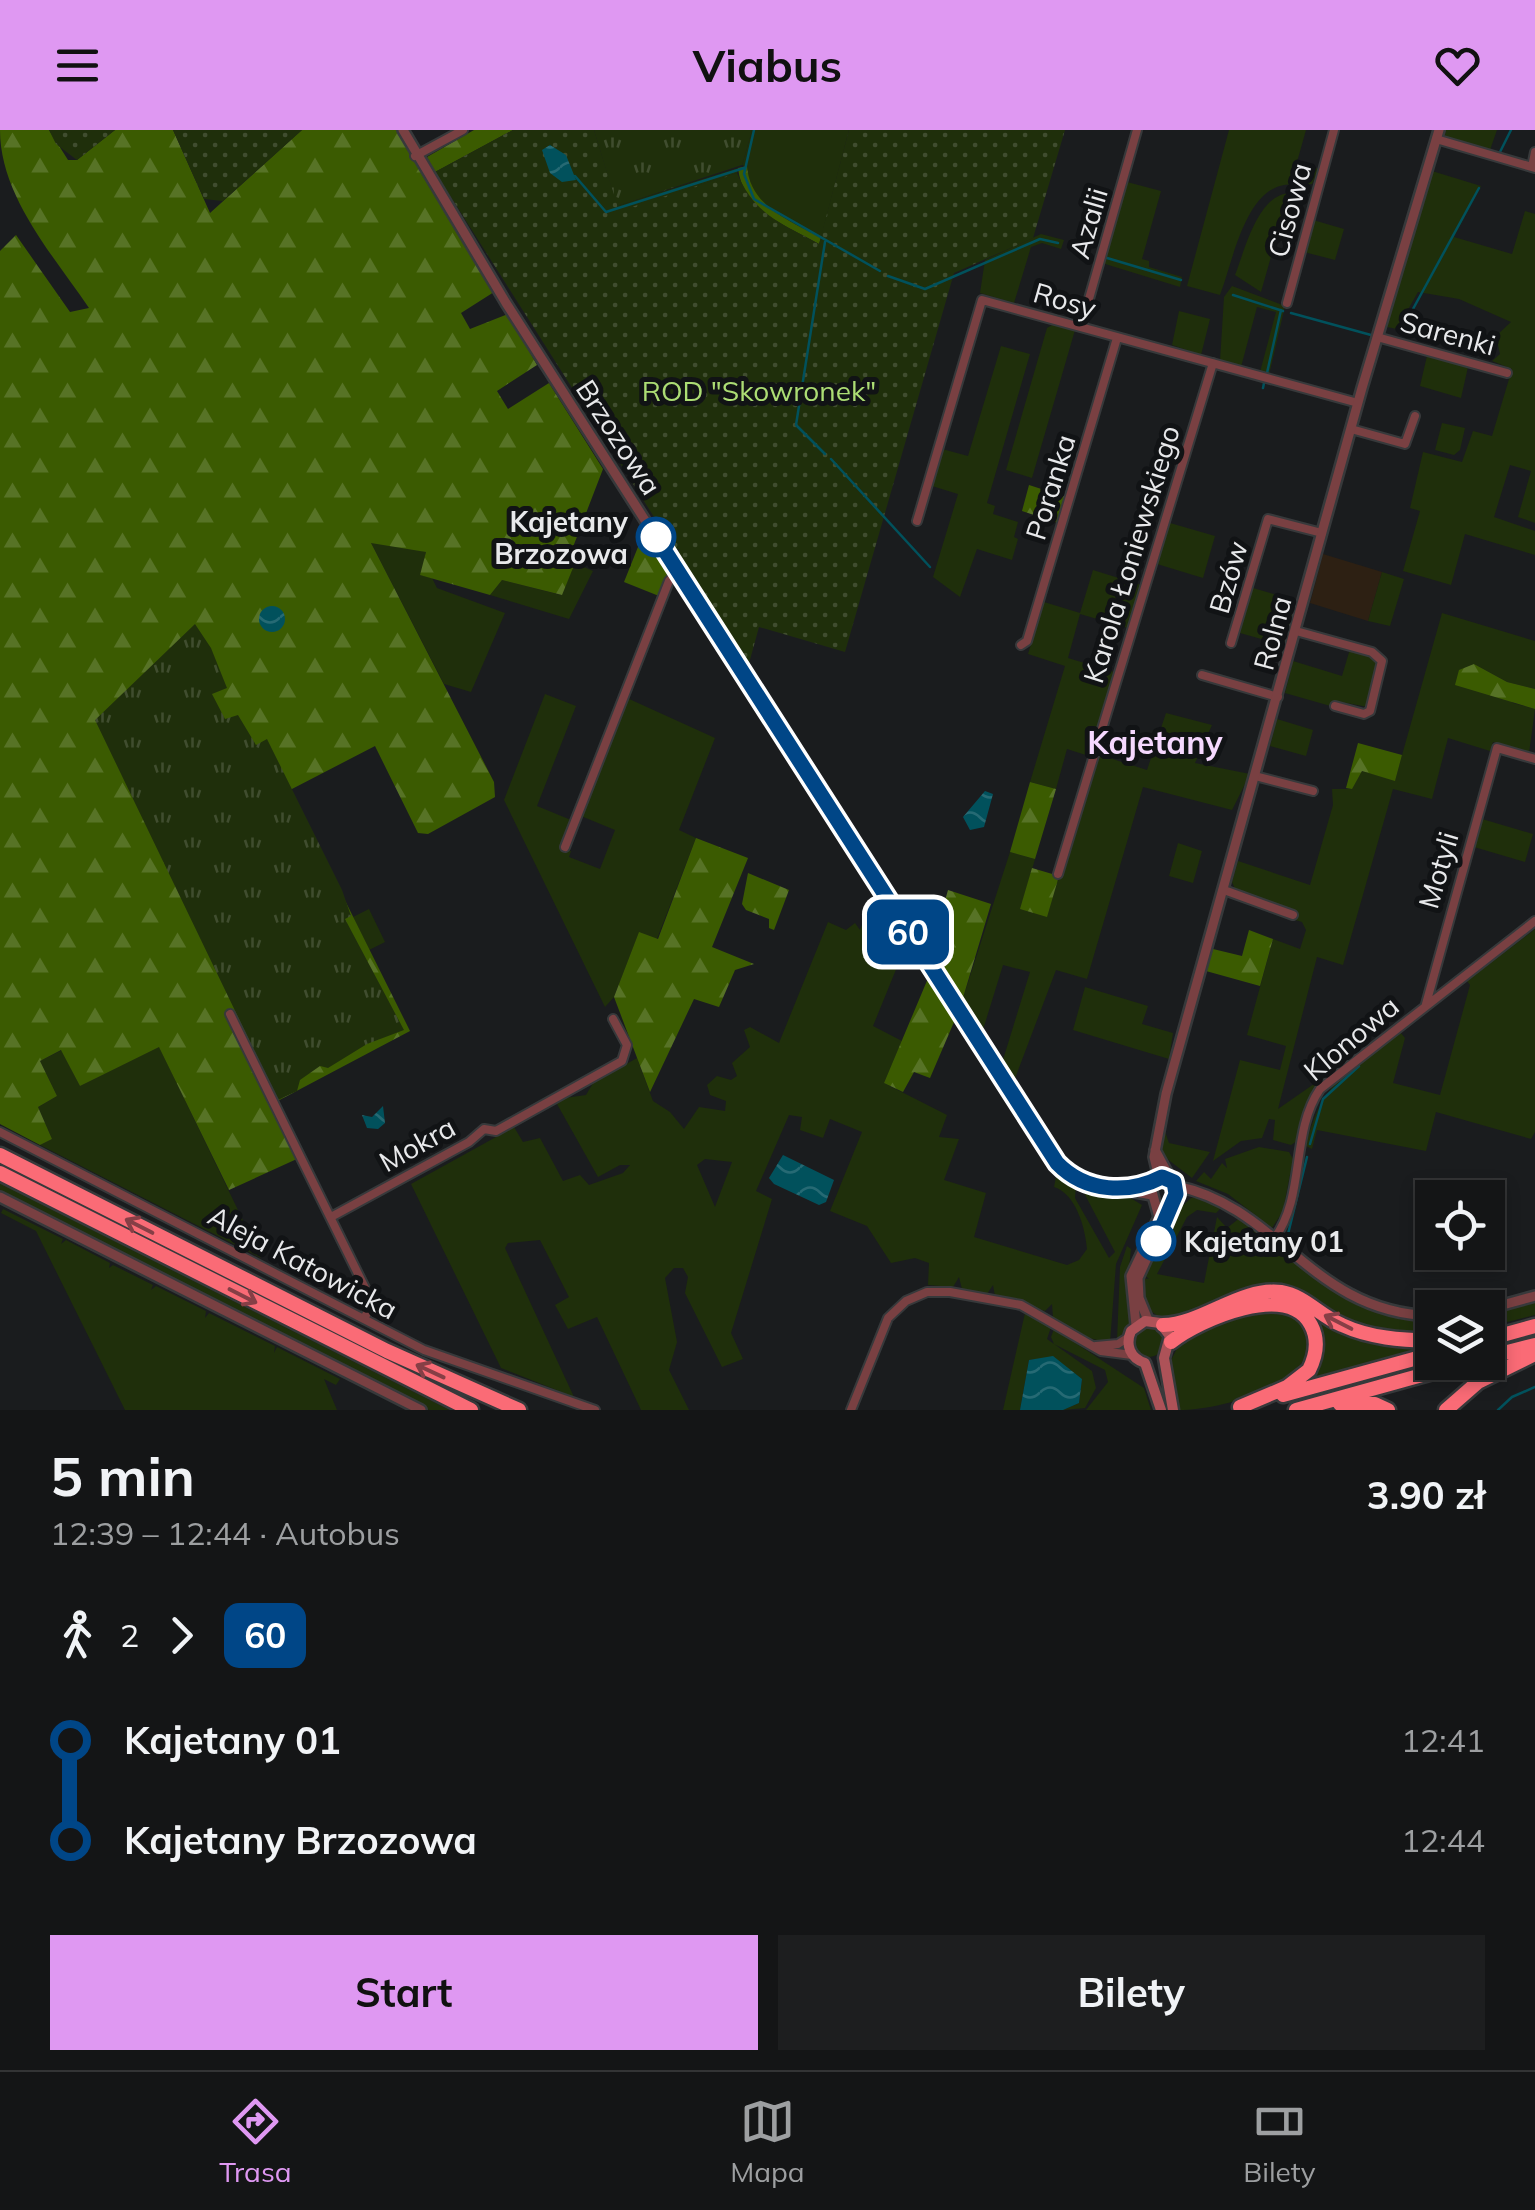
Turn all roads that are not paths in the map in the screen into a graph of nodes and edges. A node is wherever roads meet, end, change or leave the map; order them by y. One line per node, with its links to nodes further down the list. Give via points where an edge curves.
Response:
1 (403, 130): 7 (street, Brzozowa)
2 (463, 130): 7 (street)
3 (1137, 130): 10 (street, Azalii)
4 (1334, 130): 9 (street, Cisowa)
5 (1437, 134): 8 (street); 11 (street, Rolna)
6 (1535, 152): 8 (street)
7 (415, 156): 20 (street, Brzozowa)
8 (1533, 167)
9 (1287, 303)
10 (1081, 327): 12 (street, Rosy); 18 (street, Rosy, via 982,300)
11 (1377, 336): 14 (street, Sarenki); 15 (street, Rolna)
12 (1117, 338): 13 (street, Rosy); 23 (street, Poranka, via 1027,641)
13 (1212, 363): 15 (street, Rosy); 31 (street, Karola Łoniewskiego)
14 (1507, 372)
15 (1358, 403): 17 (street, Rolna)
16 (1415, 416): 17 (street, via 1405,444)
17 (1351, 429): 19 (street, Rolna)
18 (917, 520)
19 (1322, 533): 21 (street, Rolna); 22 (street, Bzów, via 1268,519)
20 (678, 571): 30 (street); 41 (street, Brzozowa, via 1053,1158 1081,1182)
21 (1296, 631): 25 (street, Rolna); 26 (street, via 1372,652 1382,661 1370,711)
22 (1231, 643)
23 (1020, 645)
24 (1202, 674): 25 (street)
25 (1278, 697): 28 (street, Rolna)
26 (1335, 706)
27 (1535, 759): 35 (street, Motyli, via 1497,748)
28 (1255, 776): 29 (street); 32 (street, Rolna)
29 (1314, 791)
30 (564, 846)
31 (1058, 874)
32 (1224, 890): 33 (street); 41 (street, Rolna, via 1164,1102 1155,1150)
33 (1293, 915)
34 (1535, 921): 35 (street, Klonowa)
35 (1426, 1004): 44 (street, Klonowa, via 1314,1097 1286,1218)
36 (230, 1014): 43 (street)
37 (613, 1018): 43 (street, Mokra, via 627,1045 622,1061 496,1131 484,1129)
38 (0, 1132): 48 (street, Aleja Katowicka)
39 (0, 1155): 69 (highway, one-way to 39, via 404,1360)
40 (0, 1173): 68 (highway, one-way to 68)
41 (1164, 1190): 44 (street, via 1201,1192 1232,1204); 49 (street, via 1163,1227 1138,1282); 50 (street, via 1158,1220 1131,1276)
42 (0, 1197): 67 (street)
43 (331, 1217): 48 (street, via 370,1298)
44 (1274, 1239): 47 (street, via 1351,1297)
45 (1535, 1296): 46 (street)
46 (1505, 1304)
47 (1415, 1314)
48 (364, 1319): 70 (street, Aleja Katowicka, via 444,1359)
49 (1155, 1323): 50 (main road); 54 (highway, one-way to 49, via 1365,1334 1278,1292); 55 (main road)
50 (1136, 1325): 53 (main road)
51 (1530, 1327): 52 (highway)
52 (1505, 1332)
53 (1128, 1337): 57 (street); 59 (main road)
54 (1415, 1338)
55 (1171, 1342): 61 (main road); 66 (highway, via 1262,1304 1285,1304 1303,1314 1315,1339 1308,1370 1287,1387)
56 (1535, 1345): 58 (highway)
57 (1096, 1346): 59 (street); 71 (street, via 1021,1305 927,1292 888,1318)
58 (1505, 1353)
59 (1132, 1354): 63 (main road)
60 (1535, 1354): 76 (highway, via 1487,1376)
61 (1164, 1358): 63 (main road); 73 (main road)
62 (1415, 1359): 66 (highway)
63 (1145, 1363): 72 (main road)
64 (1415, 1377): 65 (highway)
65 (1314, 1405): 74 (highway); 75 (highway, via 1365,1403)
66 (1235, 1408)
67 (420, 1410)
68 (471, 1410)
69 (519, 1410)
70 (594, 1410)
71 (851, 1410)
72 (1160, 1410)
73 (1174, 1410)
74 (1296, 1410)
75 (1388, 1410)
76 (1446, 1410)

